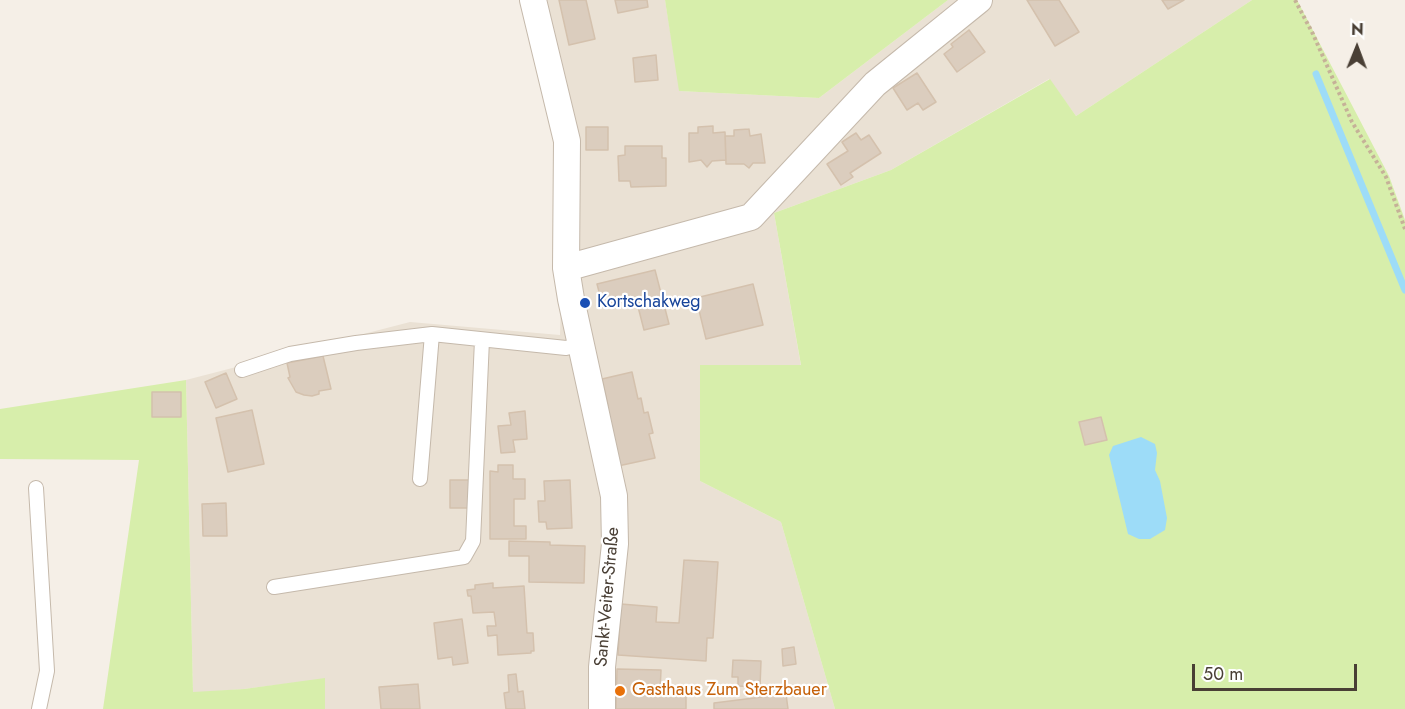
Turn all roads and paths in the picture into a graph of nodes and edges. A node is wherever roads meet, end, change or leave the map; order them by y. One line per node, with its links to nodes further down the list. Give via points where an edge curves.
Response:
1 (533, 0): 5 (street, Sankt-Veiter-Straße, via 567,141)
2 (979, 0): 5 (street, via 875,84 751,217)
3 (1295, 0): 4 (path, via 1352,122 1386,177)
4 (1405, 229)
5 (566, 268): 8 (street, Sankt-Veiter-Straße)
6 (432, 334): 7 (lane); 9 (lane, via 290,354); 10 (lane)
7 (482, 340): 8 (lane, via 566,348); 12 (lane, via 473,541 464,557)
8 (582, 344): 14 (street, Sankt-Veiter-Straße, via 614,496 615,544 602,667)
9 (242, 370)
10 (420, 479)
11 (36, 488): 13 (lane, via 47,671)
12 (274, 587)
13 (39, 709)
14 (602, 709)

